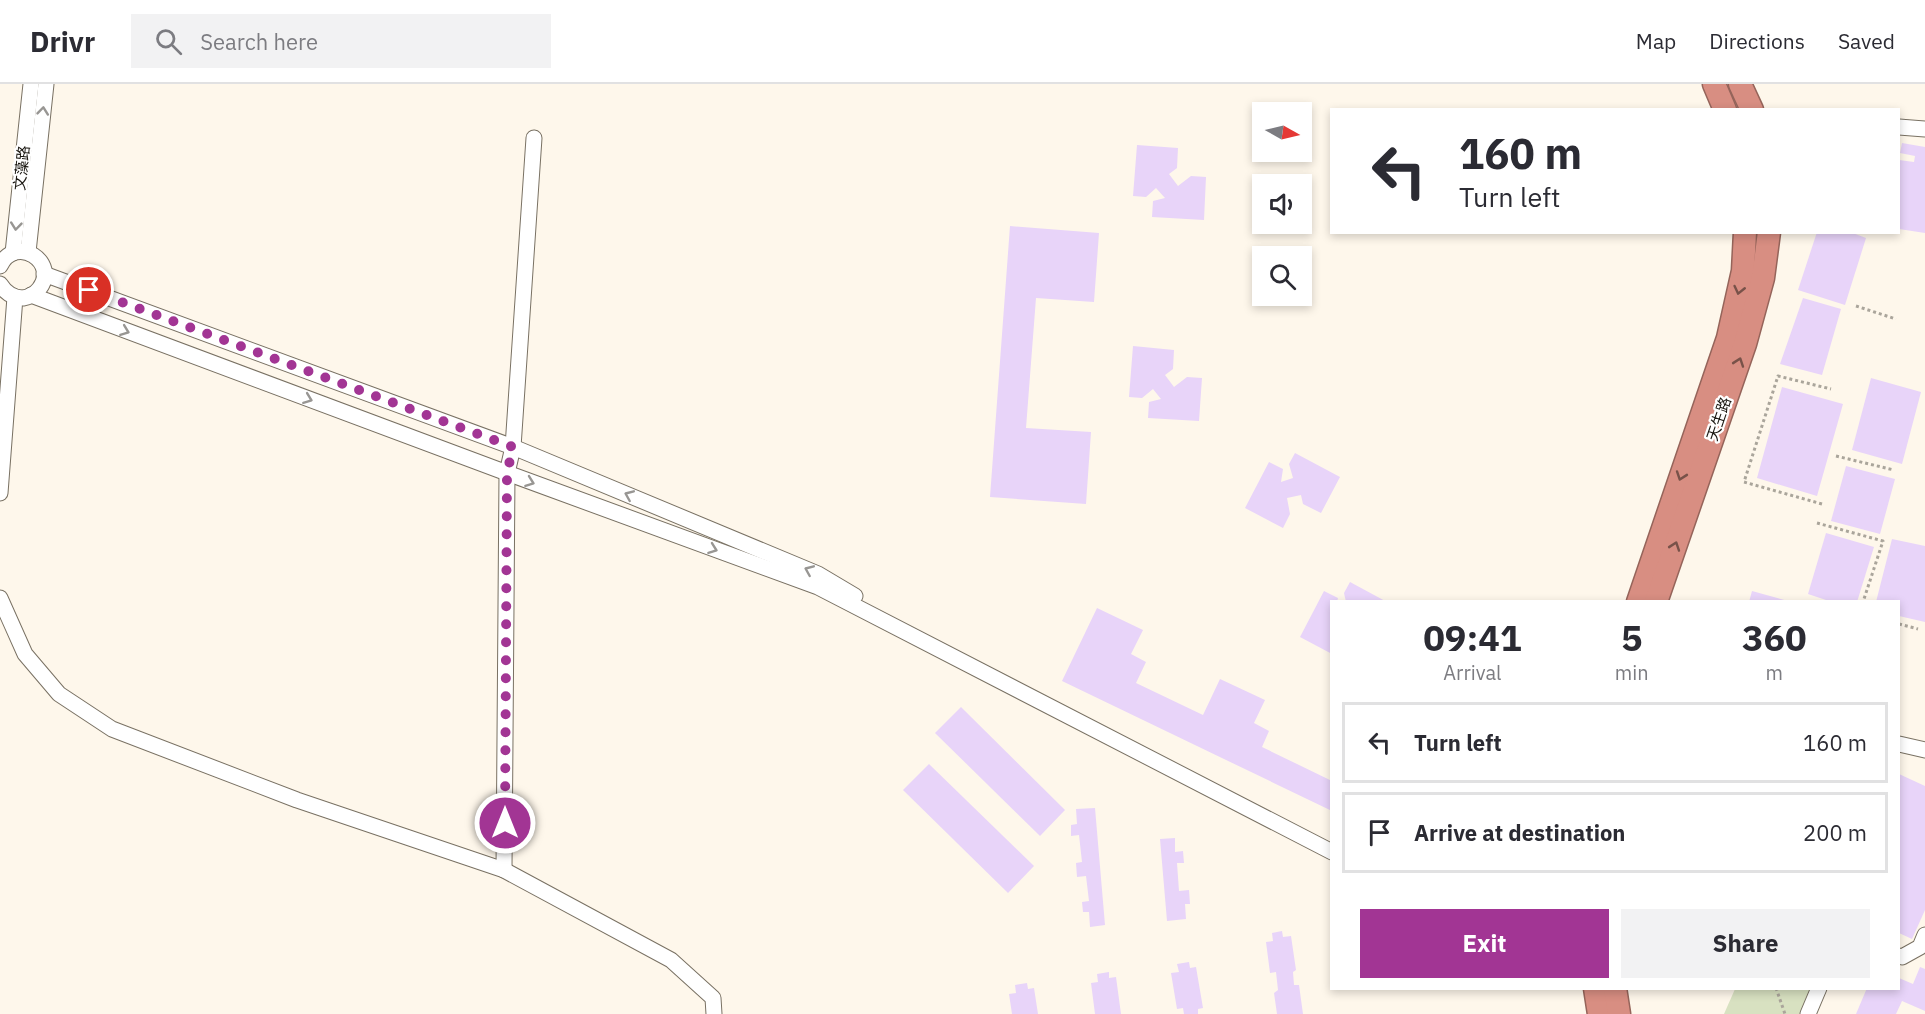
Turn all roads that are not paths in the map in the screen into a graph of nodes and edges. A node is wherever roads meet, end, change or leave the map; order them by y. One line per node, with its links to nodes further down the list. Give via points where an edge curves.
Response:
1 (31, 84): 12 (street, 文藻路, one-way to 12)
2 (46, 84): 12 (street, 文藻路, one-way to 2)
3 (1714, 84): 5 (highway)
4 (1740, 84): 6 (highway)
5 (1724, 108)
6 (1751, 108)
7 (1900, 127): 8 (street)
8 (1925, 129)
9 (534, 138): 17 (street)
10 (1745, 234): 21 (highway, 天生路, one-way to 21, via 1743,271 1728,338)
11 (1769, 234): 22 (highway, 天生路, one-way to 11, via 1745,344 1763,278)
12 (9, 259): 13 (street, via 40,260)
13 (44, 274): 15 (street, via 41,287); 17 (street)
14 (0, 284): 16 (street)
15 (31, 295): 16 (street); 18 (street, one-way to 18)
16 (15, 297): 19 (street)
17 (513, 447): 18 (street); 23 (street, one-way to 17, via 818,574)
18 (507, 473): 23 (street, one-way to 23, via 818,587); 27 (street)
19 (0, 493)
20 (0, 598): 27 (street, via 25,654 59,694 112,729 297,800)
21 (1639, 600)
22 (1657, 600)
23 (987, 674): 26 (street)
24 (1900, 744): 25 (street)
25 (1925, 750)
26 (1330, 851)
27 (504, 870): 33 (street, via 671,960 713,998)
28 (1925, 935): 29 (street, via 1920,947)
29 (1900, 956)
30 (1595, 990): 34 (highway)
31 (1615, 990): 35 (highway)
32 (1818, 990): 36 (street)
33 (714, 1014)
34 (1599, 1014)
35 (1619, 1014)
36 (1808, 1014)

